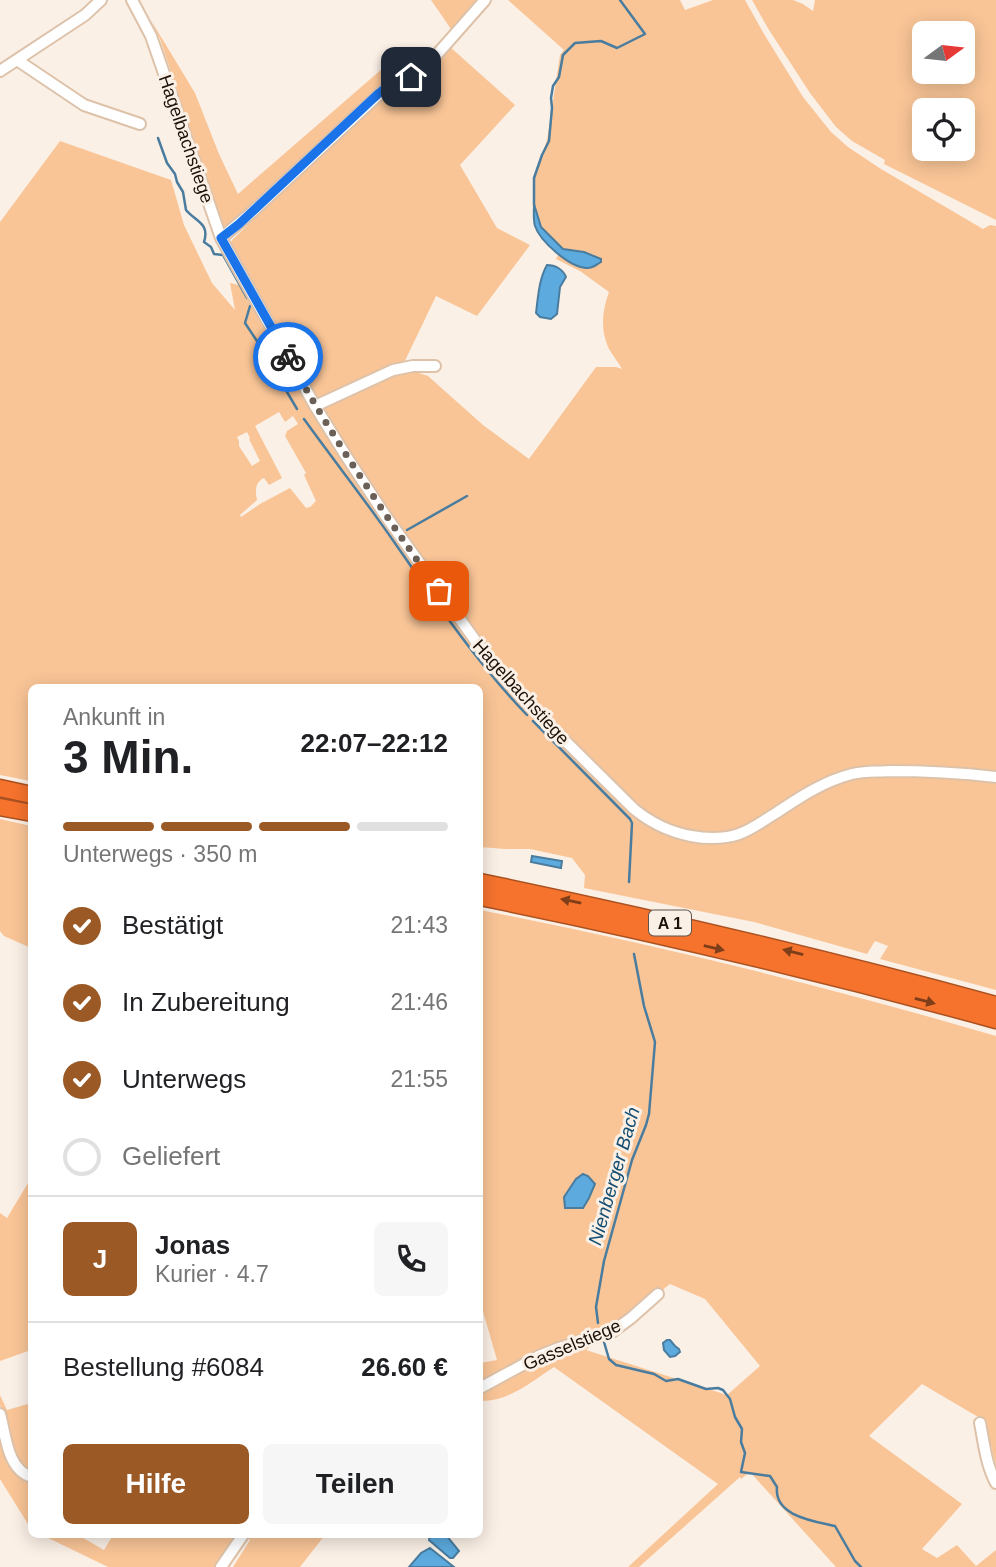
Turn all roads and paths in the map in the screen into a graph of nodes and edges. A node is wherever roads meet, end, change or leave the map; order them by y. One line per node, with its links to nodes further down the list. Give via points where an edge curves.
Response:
1 (101, 0): 4 (street)
2 (132, 0): 7 (street, Hagelbachstiege, via 151,36)
3 (485, 0): 7 (street, via 425,68 388,86)
4 (17, 60): 5 (street); 6 (street, via 84,105)
5 (0, 71)
6 (140, 124)
7 (221, 238): 9 (street, Hagelbachstiege)
8 (435, 366): 9 (street, via 394,370)
9 (315, 406): 10 (street, Hagelbachstiege, via 385,515 493,664 634,809 660,826 701,837 740,834 826,783 865,772)
10 (996, 777)
11 (0, 789): 12 (highway)
12 (28, 794)
13 (0, 807): 14 (highway)
14 (28, 812)
15 (483, 883): 17 (highway, A 1, one-way to 15, via 646,917)
16 (483, 898): 17 (highway, A 1, one-way to 17)
17 (859, 976): 18 (highway, A 1); 19 (highway, A 1, one-way to 19)
18 (996, 1005)
19 (996, 1020)
20 (659, 1294): 21 (street, Gasselstiege, via 612,1332 538,1356)
21 (483, 1386)
22 (0, 1414): 24 (street, via 14,1463)
23 (980, 1423): 25 (street)
24 (28, 1476)
25 (996, 1483)
26 (240, 1538): 27 (street)
27 (221, 1567)

